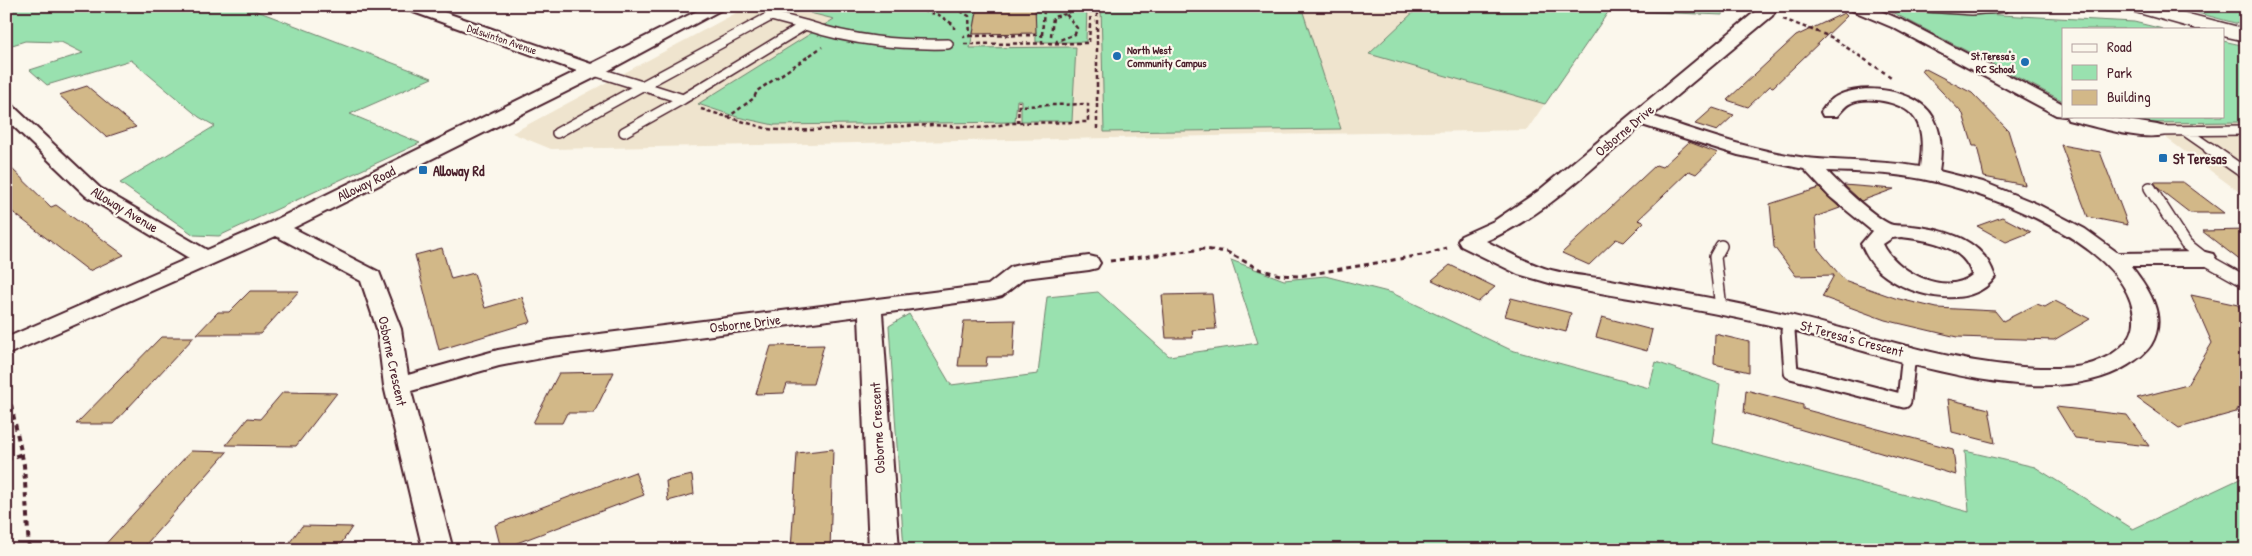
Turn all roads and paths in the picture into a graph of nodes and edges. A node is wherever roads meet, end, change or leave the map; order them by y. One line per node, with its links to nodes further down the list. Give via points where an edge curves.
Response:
1 (411, 6): 23 (street, Dalswinton Avenue)
2 (461, 6): 23 (street)
3 (720, 6): 34 (street, Alloway Road)
4 (856, 6): 21 (path)
5 (903, 6): 31 (path, via 939,15 954,25)
6 (956, 6): 29 (path, via 969,16)
7 (1044, 6): 19 (path)
8 (1091, 6): 33 (path, via 1089,43)
9 (1097, 6): 47 (path)
10 (1855, 6): 41 (street, via 1918,34)
11 (1911, 6): 16 (lane)
12 (1969, 6): 20 (lane)
13 (2135, 6): 25 (highway)
14 (2158, 6): 26 (highway)
15 (1059, 7): 19 (path); 22 (path, via 1074,8)
16 (1924, 7): 20 (lane)
17 (2005, 7): 20 (lane)
18 (1768, 9): 35 (path, via 1832,37); 44 (street, Osborne Drive)
19 (1044, 10): 27 (path)
20 (1984, 10)
21 (822, 12)
22 (1066, 14): 30 (path, via 1053,17); 33 (path, via 1077,28 1075,34 1057,40)
23 (438, 16): 34 (street, Dalswinton Avenue)
24 (806, 25): 28 (lane); 36 (lane, via 771,16); 37 (lane)
25 (2220, 28)
26 (2222, 28)
27 (1042, 35): 29 (path); 32 (path)
28 (840, 36): 31 (lane, via 894,44); 43 (path, via 757,91 754,98)
29 (970, 36): 31 (path)
30 (1051, 36)
31 (951, 41): 32 (path)
32 (1042, 44): 33 (path)
33 (1056, 44)
34 (594, 71): 36 (lane); 57 (street, Alloway Road)
35 (1894, 79)
36 (641, 86): 37 (lane); 52 (lane)
37 (683, 99): 43 (path); 51 (lane)
38 (1018, 101): 39 (path)
39 (1018, 106): 46 (path); 46 (path, via 1088,104 1088,122)
40 (6, 109): 61 (street, Alloway Avenue, via 94,192)
41 (2062, 110)
42 (1830, 112): 54 (street, via 1844,100 1864,96 1885,96 1907,103 1924,117 1933,153)
43 (727, 118): 46 (path, via 789,131 932,125 984,128)
44 (1640, 118): 53 (street, St Teresa's Crescent, via 1743,152); 59 (street, Osborne Drive, via 1519,217 1494,232)
45 (2085, 118): 49 (street)
46 (1018, 123)
47 (1098, 130)
48 (2246, 130): 50 (lane)
49 (2157, 131): 50 (lane)
50 (2185, 131): 55 (lane)
51 (624, 132)
52 (556, 133)
53 (1810, 164): 54 (street, St Teresa's Crescent, via 1877,166); 58 (street, via 1838,193)
54 (1929, 174): 63 (street, St Teresa's Crescent, via 1980,188 2030,208 2075,232)
55 (2246, 174)
56 (2150, 188): 62 (lane, via 2182,239)
57 (277, 228): 61 (street, Alloway Road); 72 (street, Osborne Crescent, via 371,276 389,329)
58 (1887, 232)
59 (1469, 241): 64 (path, via 1428,254 1300,276 1280,275 1259,269 1227,252 1204,249); 67 (street, St Teresa's Crescent, via 1537,273)
60 (1721, 246): 67 (lane, via 1715,257)
61 (206, 259): 69 (street, Alloway Road)
62 (2205, 259): 63 (street); 65 (lane)
63 (2112, 260): 70 (street, St Teresa's Crescent, via 2134,286 2146,314 2142,340 2119,362 2078,374 2025,377 1981,371)
64 (1090, 264): 66 (street, Osborne Drive, via 1019,272 994,291)
65 (2246, 282)
66 (870, 307): 72 (street, Osborne Drive, via 552,348 498,358); 77 (street, Osborne Crescent)
67 (1721, 308): 68 (street, St Teresa's Crescent)
68 (1787, 321): 70 (street, St Teresa's Crescent); 70 (lane, via 1791,372 1904,401)
69 (6, 347)
70 (1909, 354)
71 (6, 356): 73 (path, via 10,365 8,391)
72 (397, 386): 76 (street, Osborne Crescent)
73 (22, 454): 74 (path); 75 (path)
74 (6, 460)
75 (29, 550)
76 (438, 550)
77 (884, 550)

